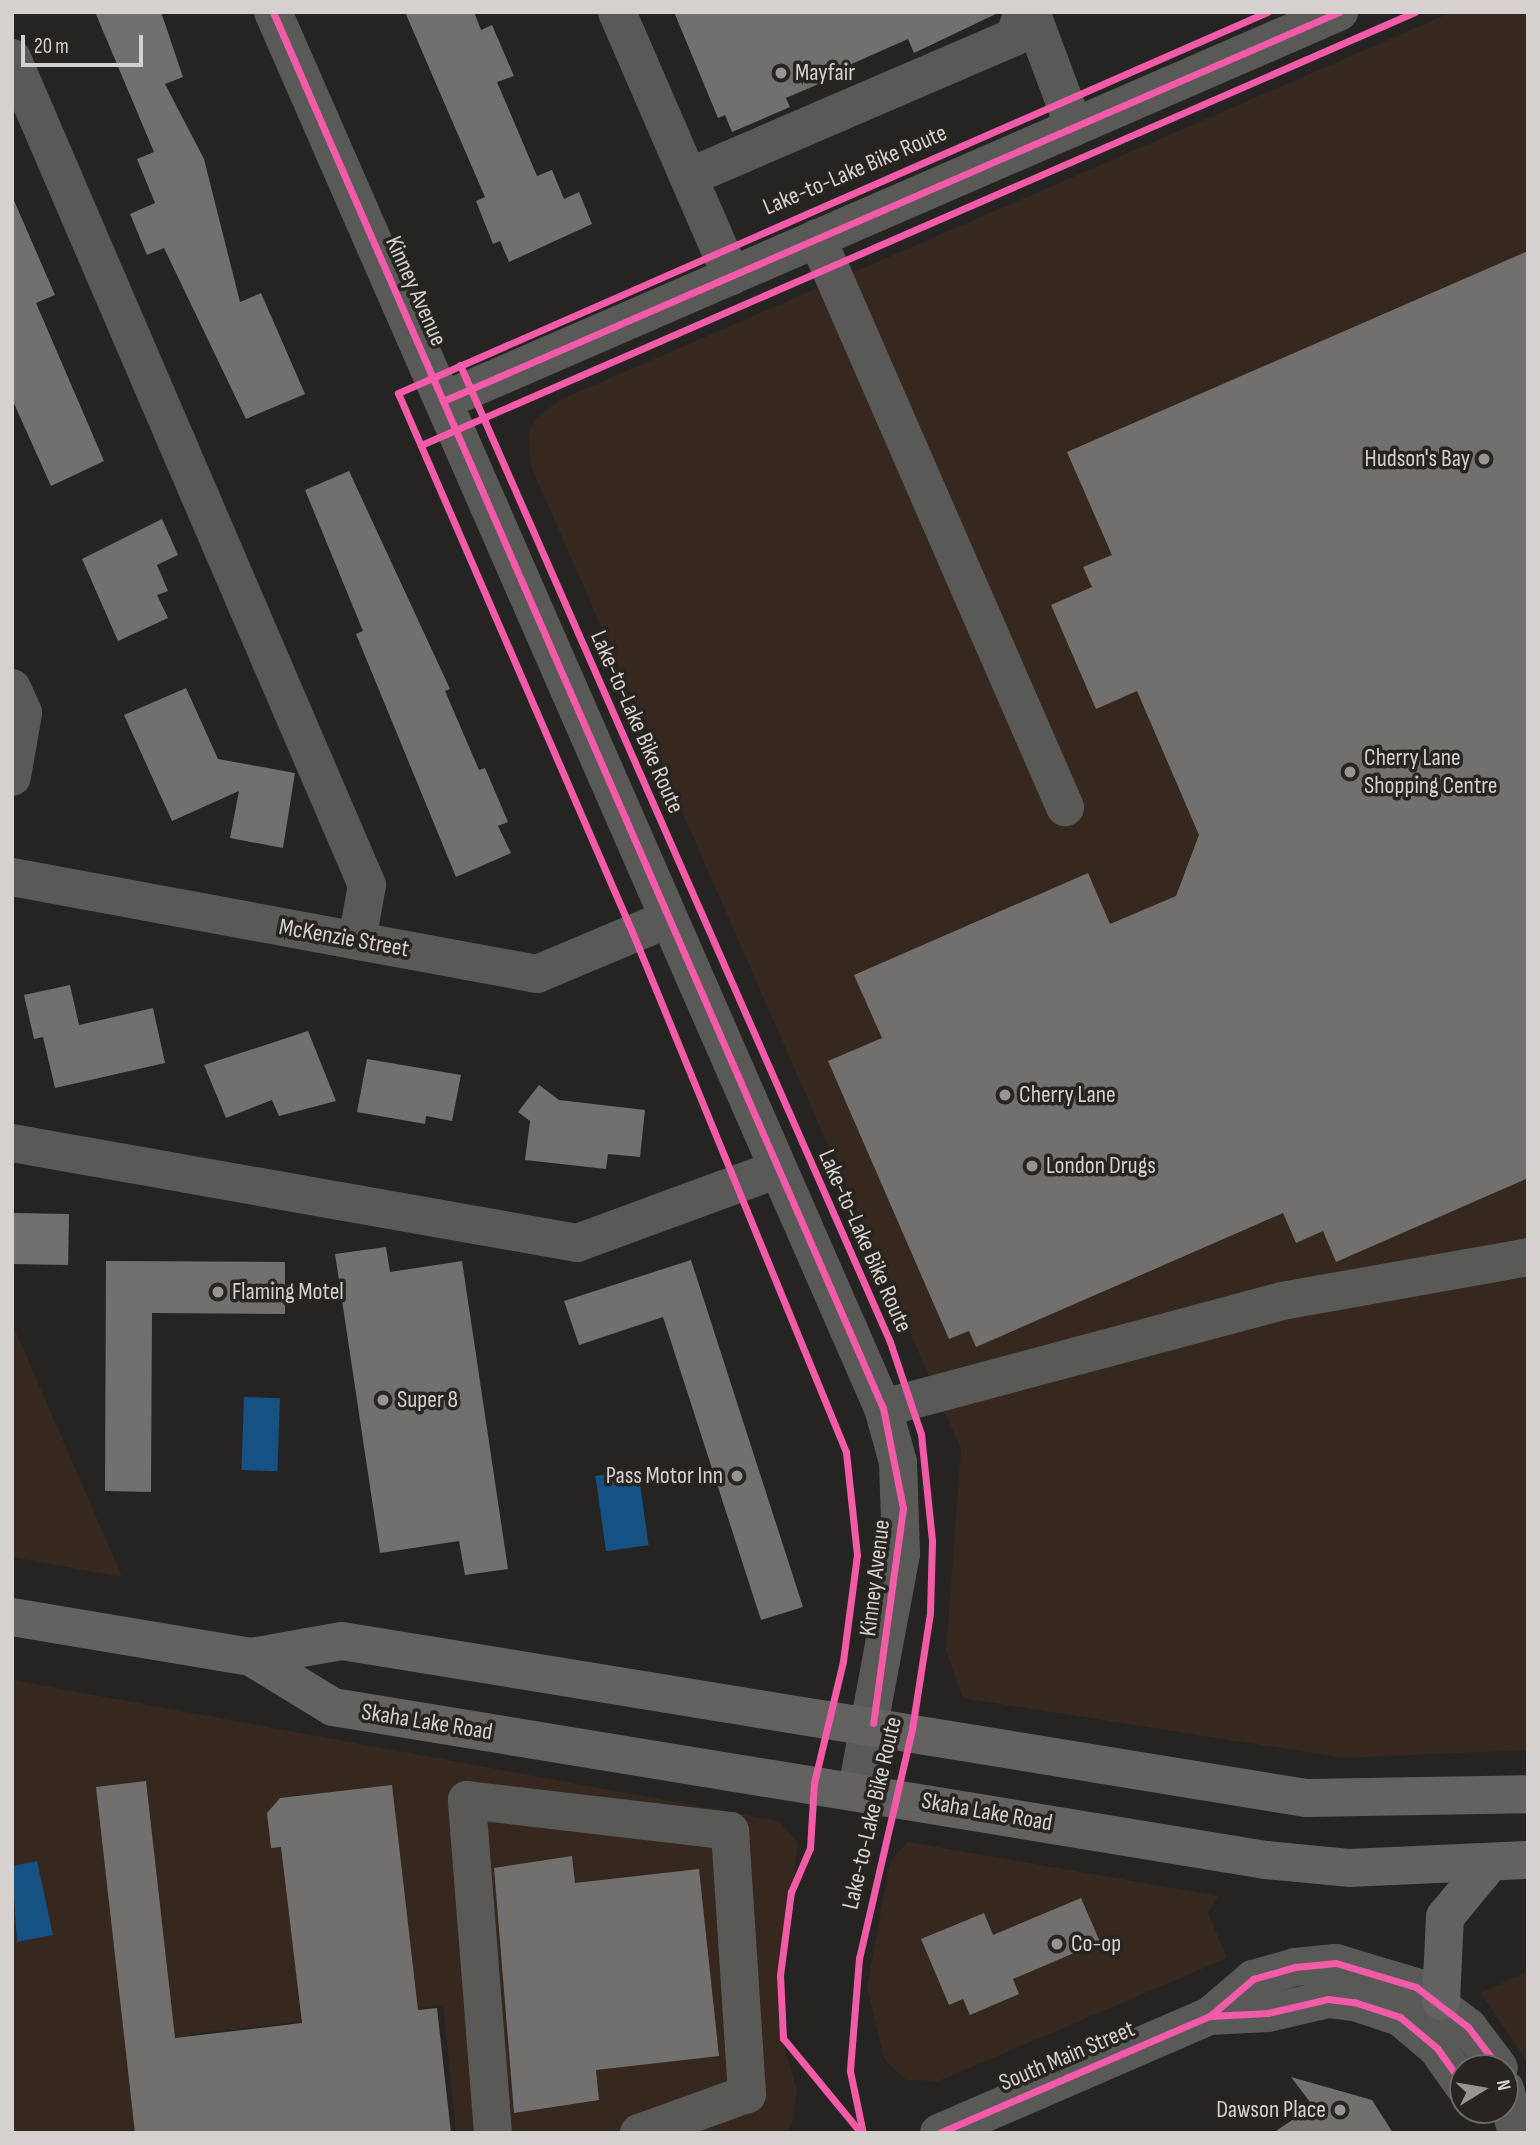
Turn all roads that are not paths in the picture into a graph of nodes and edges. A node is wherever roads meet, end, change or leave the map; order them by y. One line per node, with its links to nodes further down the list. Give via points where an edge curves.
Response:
1 (273, 12): 11 (street, Kinney Avenue)
2 (617, 12): 8 (street)
3 (1023, 12): 8 (street, via 1014,37)
4 (1031, 12): 7 (street)
5 (1339, 12): 7 (street)
6 (12, 58): 17 (street, via 367,885)
7 (1074, 127): 9 (street)
8 (689, 177): 10 (street)
9 (817, 238): 10 (street); 14 (street)
10 (731, 276): 11 (street)
11 (443, 401): 16 (street, Kinney Avenue)
12 (12, 688): 13 (street, via 23,713)
13 (12, 777)
14 (1065, 807)
15 (12, 877): 17 (street, McKenzie Street)
16 (668, 919): 17 (street, McKenzie Street, via 537,974); 19 (street, Kinney Avenue)
17 (357, 941)
18 (12, 1143): 19 (street, via 576,1243)
19 (775, 1170): 21 (street, Kinney Avenue)
20 (1528, 1257): 21 (street, via 1283,1301)
21 (883, 1408): 24 (street, Kinney Avenue, via 903,1508)
22 (12, 1617): 23 (main road, Skaha Lake Road)
23 (251, 1657): 24 (main road, Skaha Lake Road, via 342,1641); 25 (main road, Skaha Lake Road, via 332,1707)
24 (873, 1723): 25 (street, Kinney Avenue); 26 (main road, Skaha Lake Road, via 1306,1798 1422,1800)
25 (857, 1790): 28 (main road, Skaha Lake Road, via 1266,1860 1349,1868)
26 (1528, 1794)
27 (1528, 1860): 28 (main road, Skaha Lake Road)
28 (1489, 1864): 29 (main road, via 1445,1917)
29 (1419, 2002): 30 (street); 31 (street, via 1437,2048); 34 (street, South Main Street, via 1375,1970 1336,1963 1295,1967 1253,1979 1210,2015)
30 (1482, 2054)
31 (1449, 2065)
32 (493, 2133): 33 (street, via 467,1800 730,1831 747,2094)
33 (639, 2133)
34 (939, 2133)

